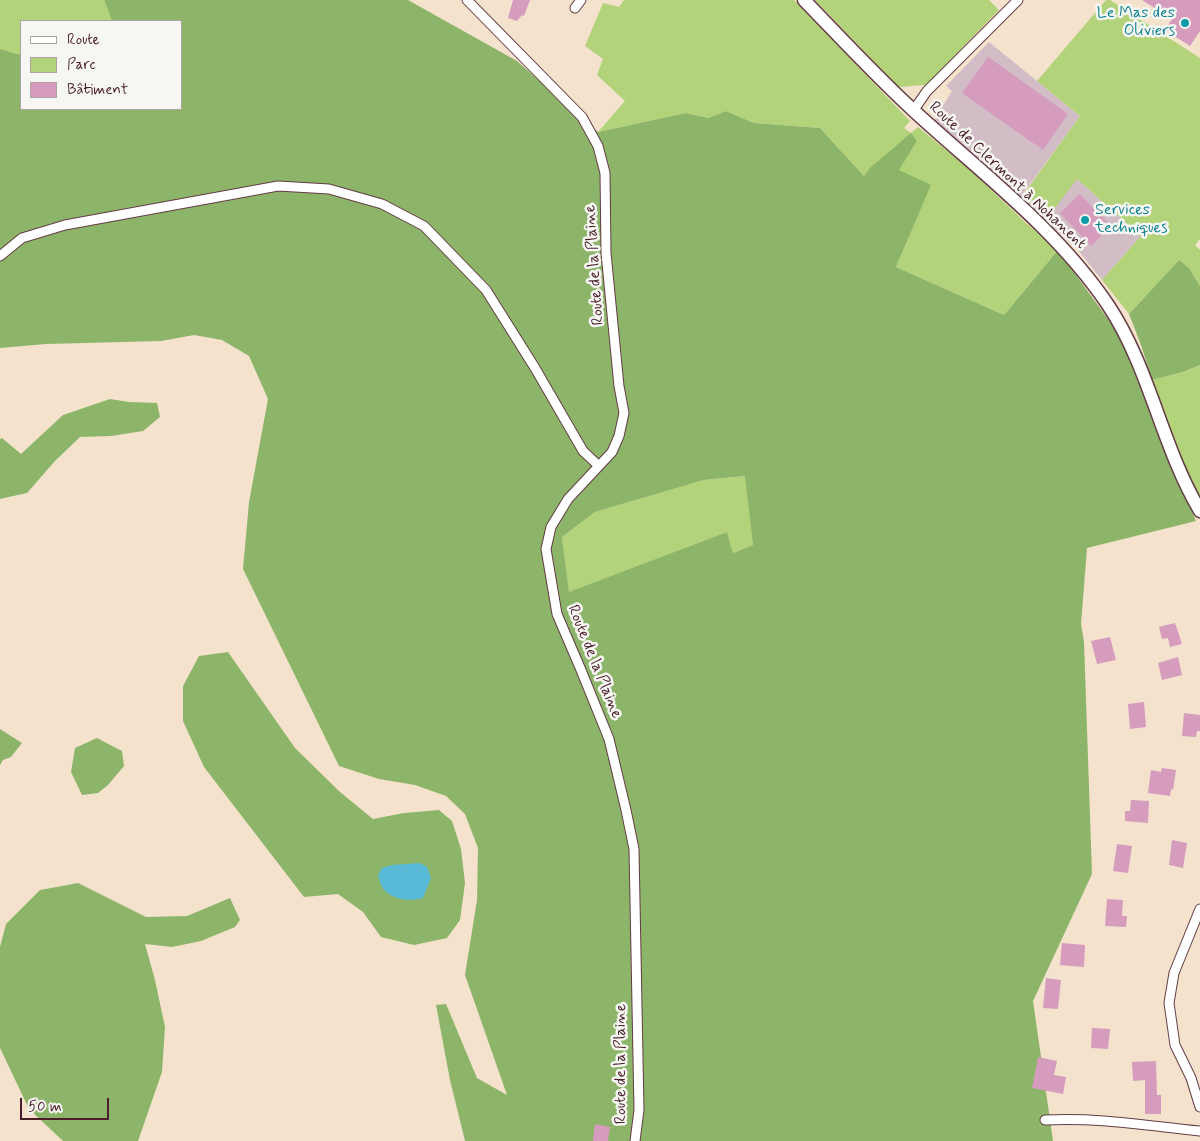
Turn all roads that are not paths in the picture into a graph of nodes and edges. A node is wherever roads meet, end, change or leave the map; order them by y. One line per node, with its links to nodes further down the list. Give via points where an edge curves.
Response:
1 (467, 0): 6 (street, Route de la Plaine, via 582,117 598,146 605,173 606,254 624,413 612,452)
2 (804, 0): 4 (street, Route de Clermont à Nohanent)
3 (1018, 0): 4 (street, via 927,91)
4 (913, 111): 7 (street, Route de Clermont à Nohanent, via 1058,243 1094,285 1126,335 1173,457)
5 (0, 256): 6 (street, via 22,238 66,225 278,186 329,189 382,204 424,226 486,290 583,451)
6 (599, 466): 12 (street, Route de la Plaine, via 568,499 551,527 546,549 557,614 609,739 634,849)
7 (1200, 511)
8 (1200, 909): 9 (street, via 1174,973 1169,1003 1175,1045)
9 (1200, 1107)
10 (1045, 1120): 11 (street, via 1096,1121)
11 (1200, 1131)
12 (636, 1141)

